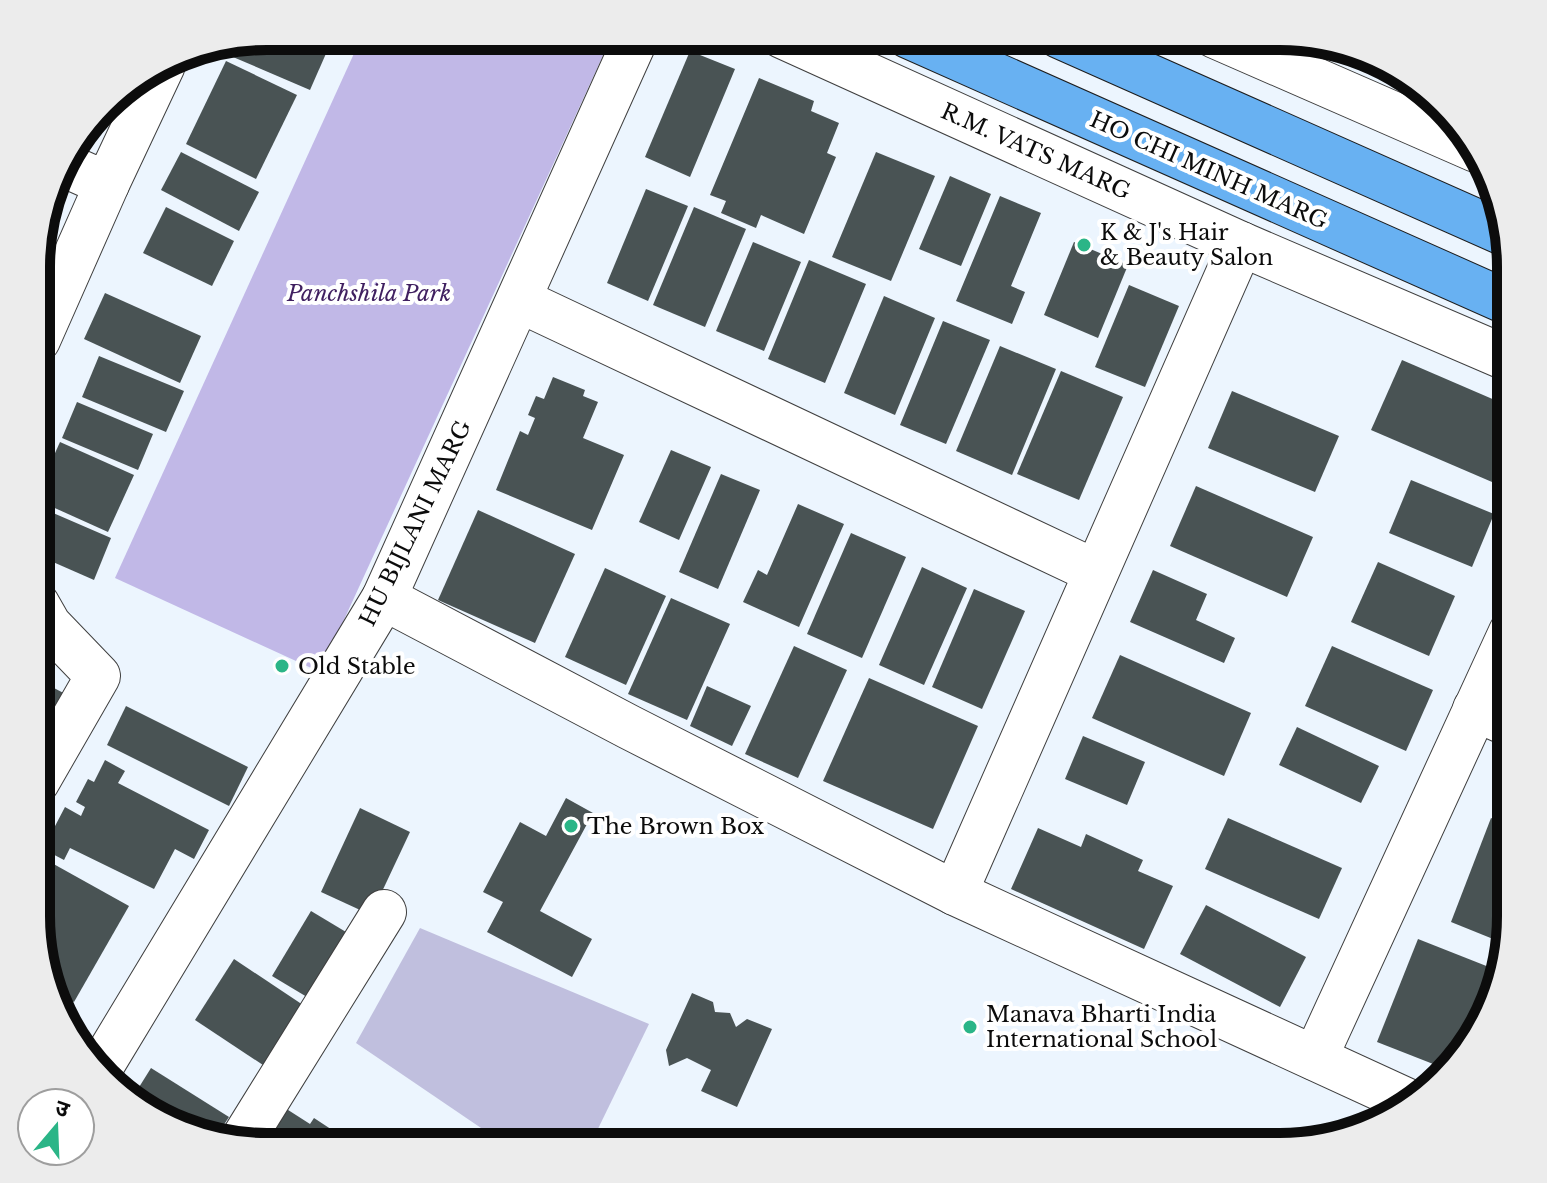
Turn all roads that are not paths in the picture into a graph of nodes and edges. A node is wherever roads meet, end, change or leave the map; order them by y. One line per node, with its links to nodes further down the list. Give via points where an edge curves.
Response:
1 (631, 50): 13 (street, HU BIJLANI MARG)
2 (813, 50): 11 (street, R.M. VATS MARG)
3 (940, 50): 12 (main road, HO CHI MINH MARG)
4 (1091, 50): 10 (main road)
5 (1247, 50): 7 (street)
6 (156, 81): 9 (street)
7 (1457, 141)
8 (73, 169): 9 (street)
9 (107, 184): 14 (street)
10 (1494, 229)
11 (1241, 244): 15 (street, R.M. VATS MARG); 16 (street)
12 (1497, 298)
13 (519, 300): 16 (street); 17 (street, HU BIJLANI MARG)
14 (50, 313)
15 (1497, 354)
16 (1096, 572): 21 (street)
17 (384, 598): 21 (street); 24 (street, HU BIJLANI MARG)
18 (50, 626): 20 (street, via 98,676)
19 (1493, 717): 23 (street)
20 (50, 759)
21 (955, 893): 23 (street)
22 (384, 912): 26 (street)
23 (1315, 1058): 25 (street)
24 (105, 1060)
25 (1399, 1097)
26 (247, 1132)

